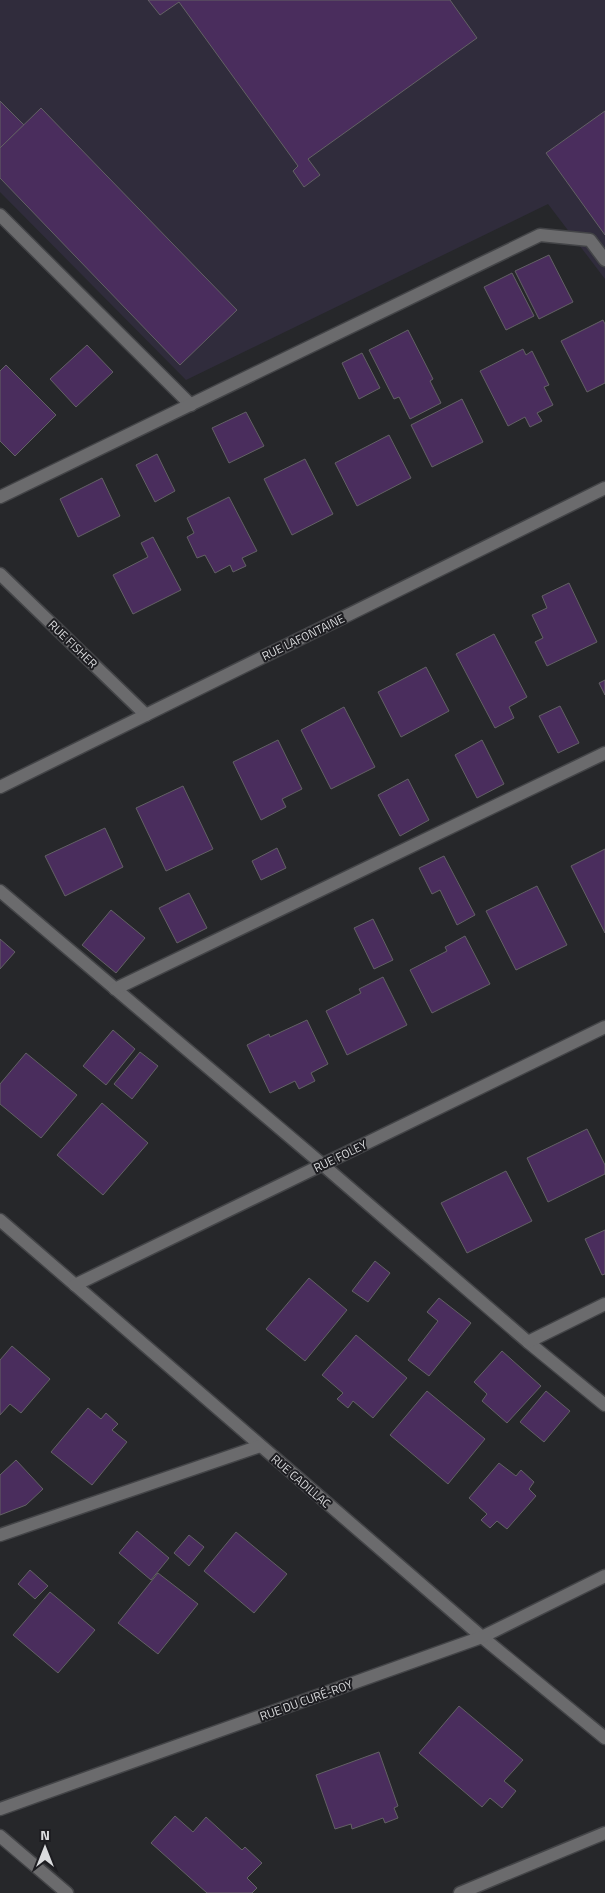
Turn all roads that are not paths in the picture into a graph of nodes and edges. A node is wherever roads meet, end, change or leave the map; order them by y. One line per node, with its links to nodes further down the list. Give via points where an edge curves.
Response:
1 (0, 215): 3 (street)
2 (605, 260): 3 (street, via 590,240 540,235)
3 (191, 405): 5 (street)
4 (605, 488): 7 (street, RUE LAFONTAINE)
5 (0, 497)
6 (0, 574): 7 (street, RUE FISHER)
7 (146, 715): 9 (street, RUE LAFONTAINE)
8 (605, 753): 11 (street)
9 (0, 787)
10 (0, 891): 11 (street)
11 (115, 989): 13 (street)
12 (605, 1027): 13 (street, RUE FOLEY)
13 (324, 1165): 15 (street, RUE FOLEY); 17 (street)
14 (0, 1220): 15 (street, RUE CADILLAC)
15 (75, 1285): 19 (street, RUE CADILLAC)
16 (605, 1304): 17 (street)
17 (528, 1342): 18 (street)
18 (605, 1405)
19 (260, 1446): 20 (street); 22 (street, RUE CADILLAC)
20 (2, 1531)
21 (605, 1576): 22 (street, RUE DU CURÉ-ROY)
22 (482, 1637): 23 (street, RUE CADILLAC); 24 (street, RUE DU CURÉ-ROY)
23 (605, 1738)
24 (0, 1809)
25 (605, 1833): 28 (street)
26 (0, 1836): 27 (street)
27 (67, 1893)
28 (460, 1893)

